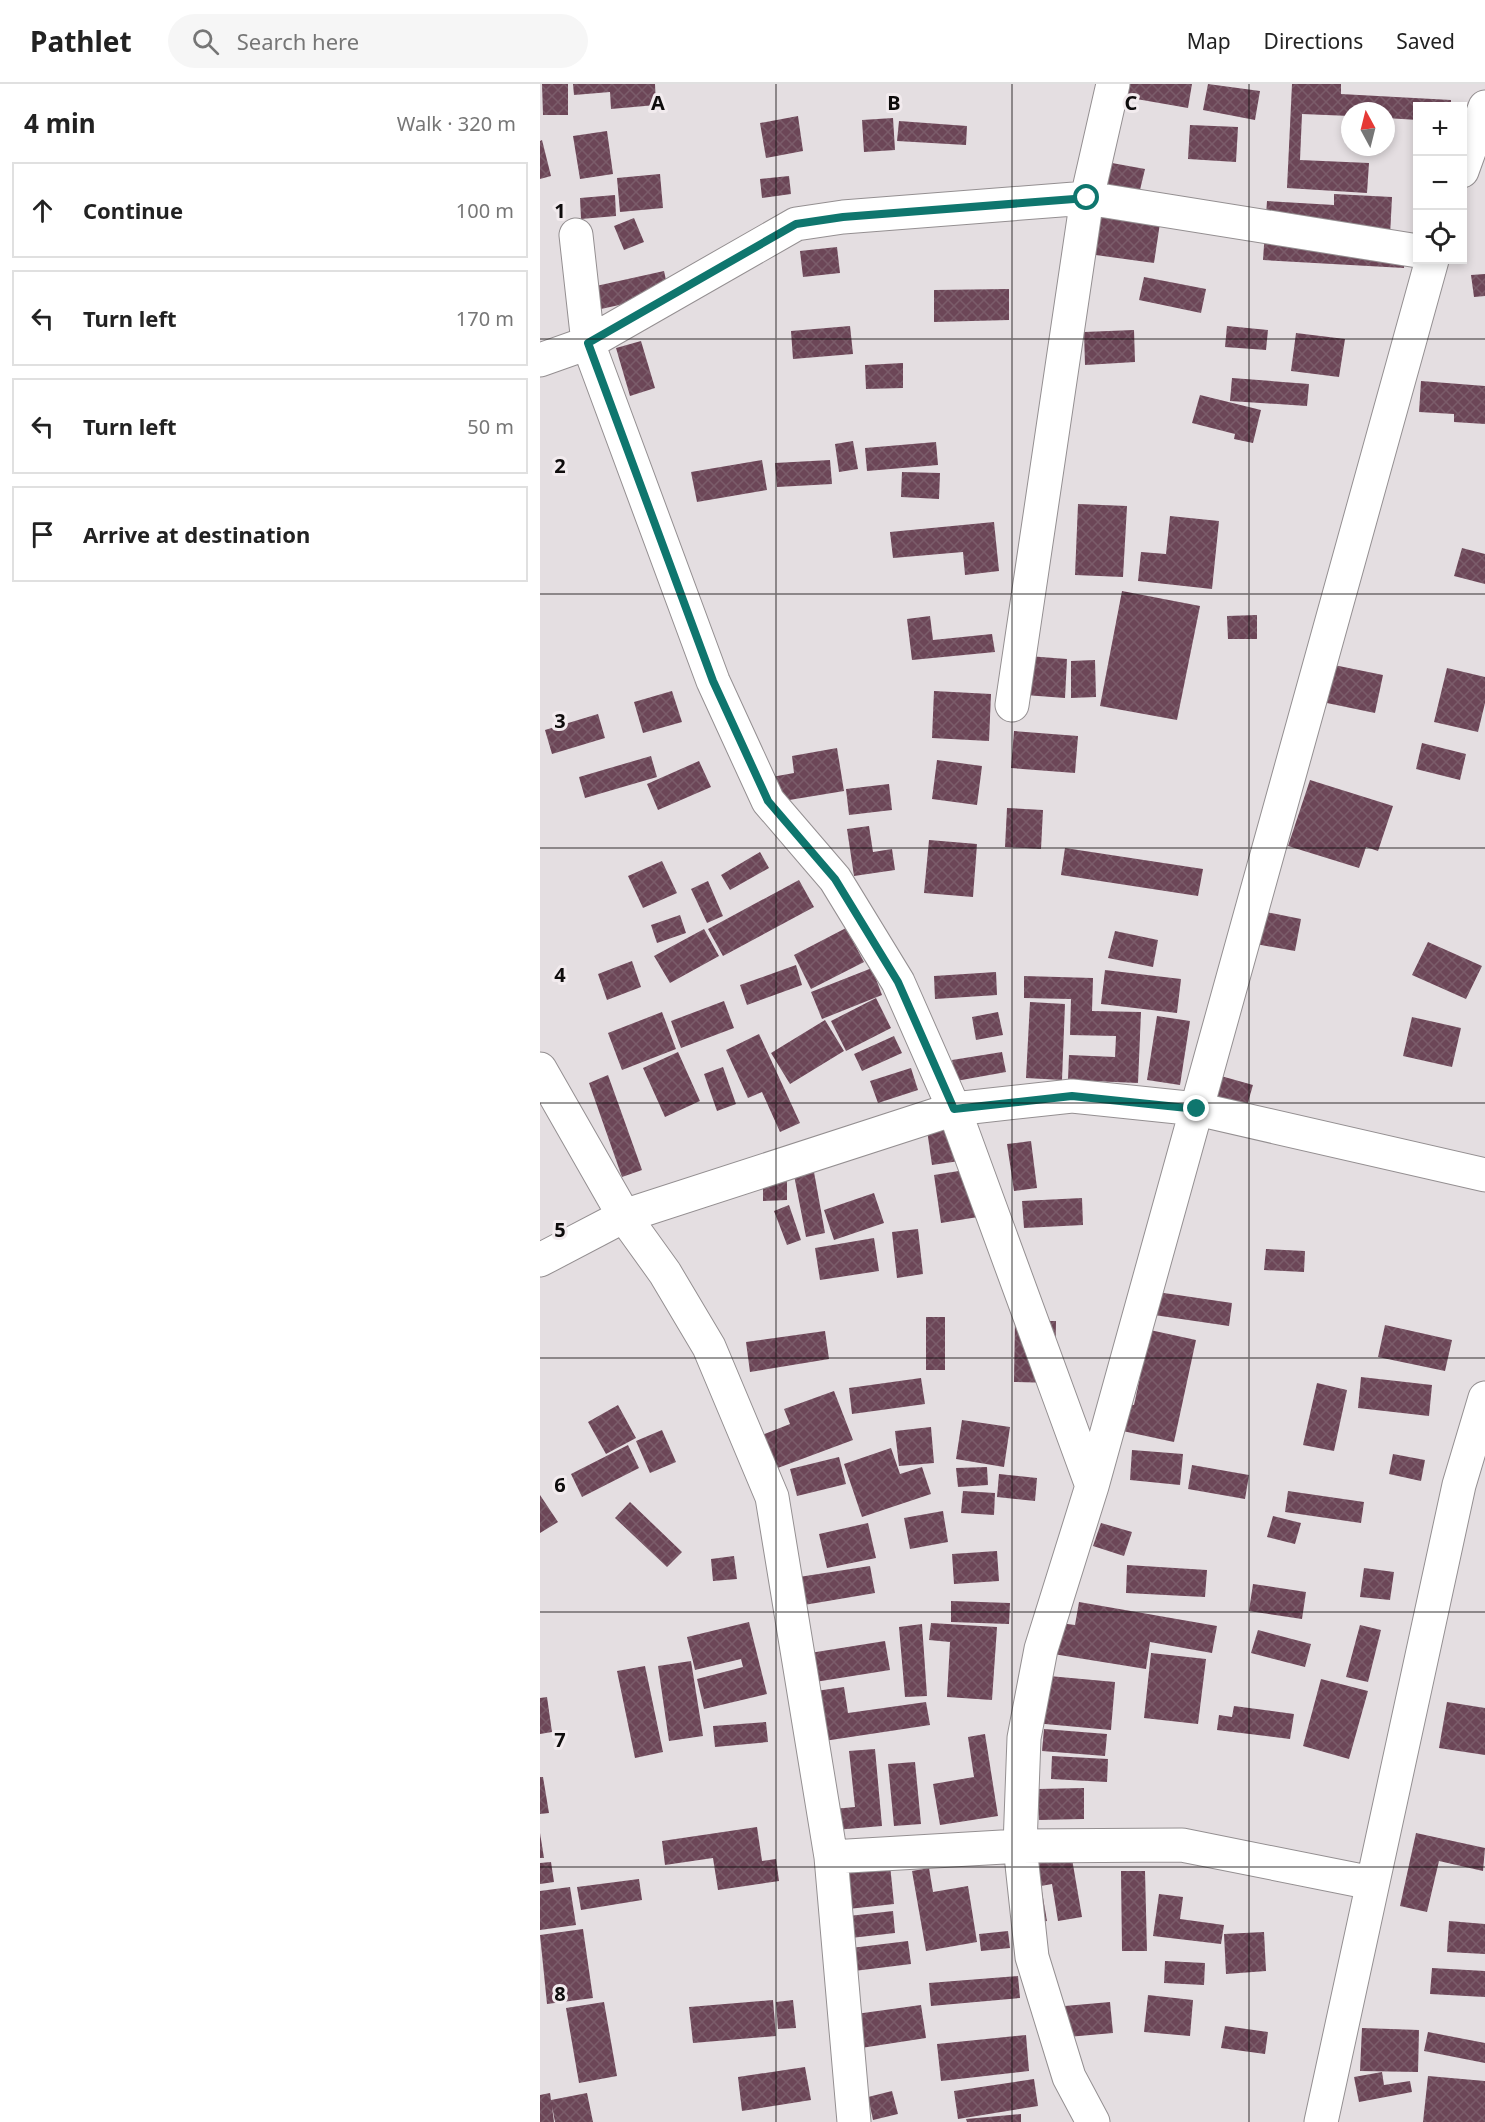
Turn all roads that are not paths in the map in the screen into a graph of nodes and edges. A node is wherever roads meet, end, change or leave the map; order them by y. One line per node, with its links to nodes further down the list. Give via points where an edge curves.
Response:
1 (1113, 84): 4 (street)
2 (1485, 107): 3 (street)
3 (1467, 157)
4 (1087, 198): 6 (street); 8 (street, via 796,224); 10 (street)
5 (576, 235): 8 (street)
6 (1413, 250)
7 (1431, 264): 13 (street)
8 (588, 343): 9 (street); 12 (street, via 713,681 768,801 835,879 898,982)
9 (540, 360)
10 (1012, 705)
11 (540, 1069): 15 (street)
12 (954, 1109): 13 (street, via 1072,1096); 15 (street); 18 (street)
13 (1197, 1109): 14 (street); 18 (street)
14 (1485, 1175)
15 (624, 1216): 16 (street); 20 (street, via 665,1273 709,1347 772,1497)
16 (540, 1260)
17 (1485, 1398): 21 (street, via 1459,1485)
18 (1092, 1486): 19 (street, via 1041,1649 1024,1738)
19 (1020, 1846): 20 (street); 21 (street, via 1182,1845); 23 (street, via 1032,1957 1069,2077)
20 (831, 1857): 22 (street)
21 (1372, 1883): 24 (street)
22 (854, 2122)
23 (1093, 2122)
24 (1321, 2122)

